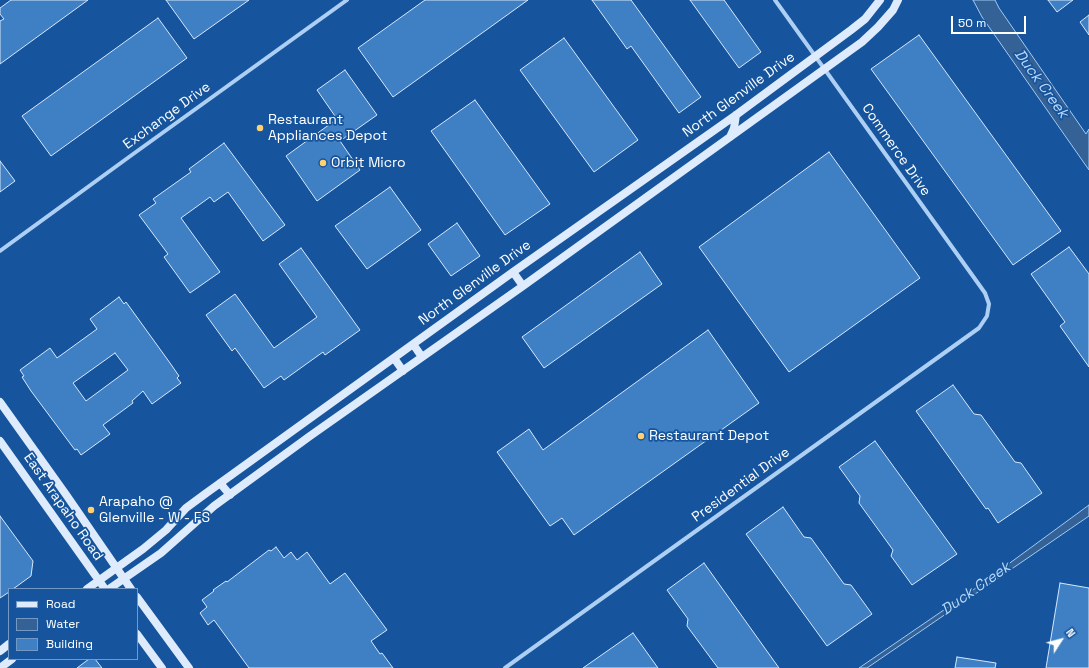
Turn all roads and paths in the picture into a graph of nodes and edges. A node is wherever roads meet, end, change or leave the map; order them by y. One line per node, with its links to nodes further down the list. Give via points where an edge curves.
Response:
1 (347, 0): 11 (street, Exchange Drive)
2 (775, 0): 5 (street, Commerce Drive)
3 (880, 0): 5 (street, North Glenville Drive, via 865,19)
4 (898, 0): 6 (street, North Glenville Drive, via 878,27)
5 (816, 56): 6 (street, Commerce Drive); 7 (street, North Glenville Drive)
6 (826, 69): 8 (street, North Glenville Drive); 14 (street, Commerce Drive, via 985,293 989,304)
7 (736, 114): 8 (street); 9 (street, North Glenville Drive)
8 (730, 138): 10 (street, North Glenville Drive)
9 (676, 158): 10 (street); 12 (street, North Glenville Drive)
10 (684, 170): 13 (street, North Glenville Drive)
11 (0, 251)
12 (513, 272): 13 (street); 15 (street, North Glenville Drive)
13 (523, 286): 16 (street, North Glenville Drive)
14 (987, 316): 38 (street, Presidential Drive, via 973,333)
15 (413, 344): 16 (street); 17 (street, North Glenville Drive)
16 (422, 357): 18 (street, North Glenville Drive)
17 (394, 358): 18 (street); 21 (street, North Glenville Drive)
18 (403, 371): 22 (street, North Glenville Drive)
19 (0, 402): 23 (street, East Arapaho Road)
20 (0, 441): 25 (street, East Arapaho Road)
21 (220, 483): 22 (street); 23 (street, North Glenville Drive, via 186,508 166,530 143,549)
22 (230, 495): 24 (street, North Glenville Drive, via 161,553)
23 (116, 567): 24 (street, East Arapaho Road); 25 (street, North Glenville Drive)
24 (124, 579): 28 (street, North Glenville Drive); 29 (street, East Arapaho Road)
25 (99, 580): 26 (street, North Glenville Drive); 27 (street, East Arapaho Road)
26 (88, 588)
27 (103, 588)
28 (110, 588)
29 (130, 588)
30 (138, 598): 37 (street)
31 (138, 635): 36 (street)
32 (8, 645): 33 (street)
33 (0, 651)
34 (11, 660): 35 (street)
35 (0, 668)
36 (162, 668)
37 (189, 668)
38 (505, 668)

